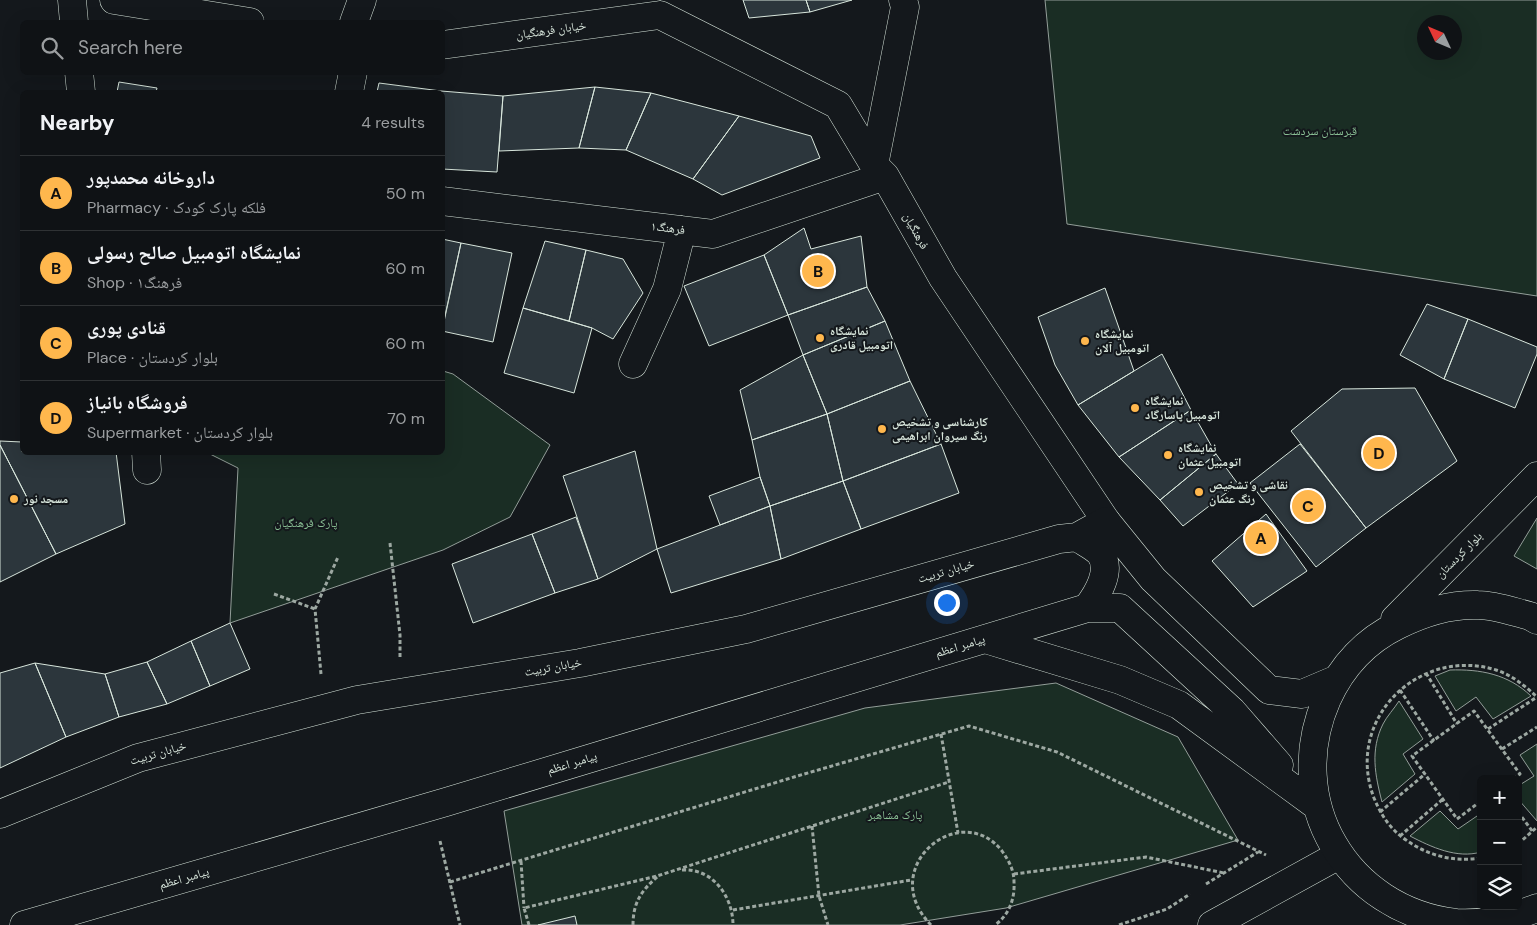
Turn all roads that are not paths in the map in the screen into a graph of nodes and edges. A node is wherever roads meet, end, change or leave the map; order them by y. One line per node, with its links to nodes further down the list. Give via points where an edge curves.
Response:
1 (72, 0): 6 (main road)
2 (114, 0): 7 (main road)
3 (362, 0): 8 (main road)
4 (903, 0): 14 (main road, via 905,7)
5 (657, 8): 9 (main road, خیابان فرهنگیان); 14 (main road, فرهنگیان, via 838,105)
6 (74, 20)
7 (238, 20)
8 (355, 20)
9 (445, 44)
10 (79, 75): 12 (main road)
11 (352, 75): 13 (main road)
12 (81, 90)
13 (349, 90)
14 (880, 171): 16 (main road, فرهنگ۱, via 713,234); 19 (main road, فرهنگیان, via 943,278)
15 (445, 201): 16 (main road, فرهنگ۱)
16 (682, 230): 17 (main road, via 667,289)
17 (634, 364)
18 (1537, 476): 25 (main road, بلوار کردستان)
19 (1106, 522): 20 (main road, خیابان تربیت); 21 (main road, فرهنگیان)
20 (1077, 537): 22 (main road, via 1100,554 1105,570 1097,594); 29 (main road, خیابان تربیت, via 1059,539 746,629 580,663 357,700 138,758)
21 (1153, 579): 23 (main road); 27 (main road, فرهنگیان, via 1269,690 1302,694)
22 (1087, 608): 23 (main road, پیامبر اعظم); 26 (main road, پیامبر اعظم)
23 (1120, 608): 28 (main road, via 1232,711)
24 (1537, 620): 25 (main road, via 1479,604 1427,611)
25 (1381, 633): 27 (main road, via 1355,654)
26 (985, 639): 28 (main road, via 1120,680 1179,705); 33 (main road, پیامبر اعظم)
27 (1336, 680): 28 (main road, via 1318,720 1311,763)
28 (1316, 806): 30 (main road)
29 (0, 814)
30 (1338, 854): 32 (main road, via 1370,889 1411,913 1457,923); 34 (main road)
31 (1537, 908): 32 (main road)
32 (1509, 923)
33 (24, 925)
34 (1212, 925)

